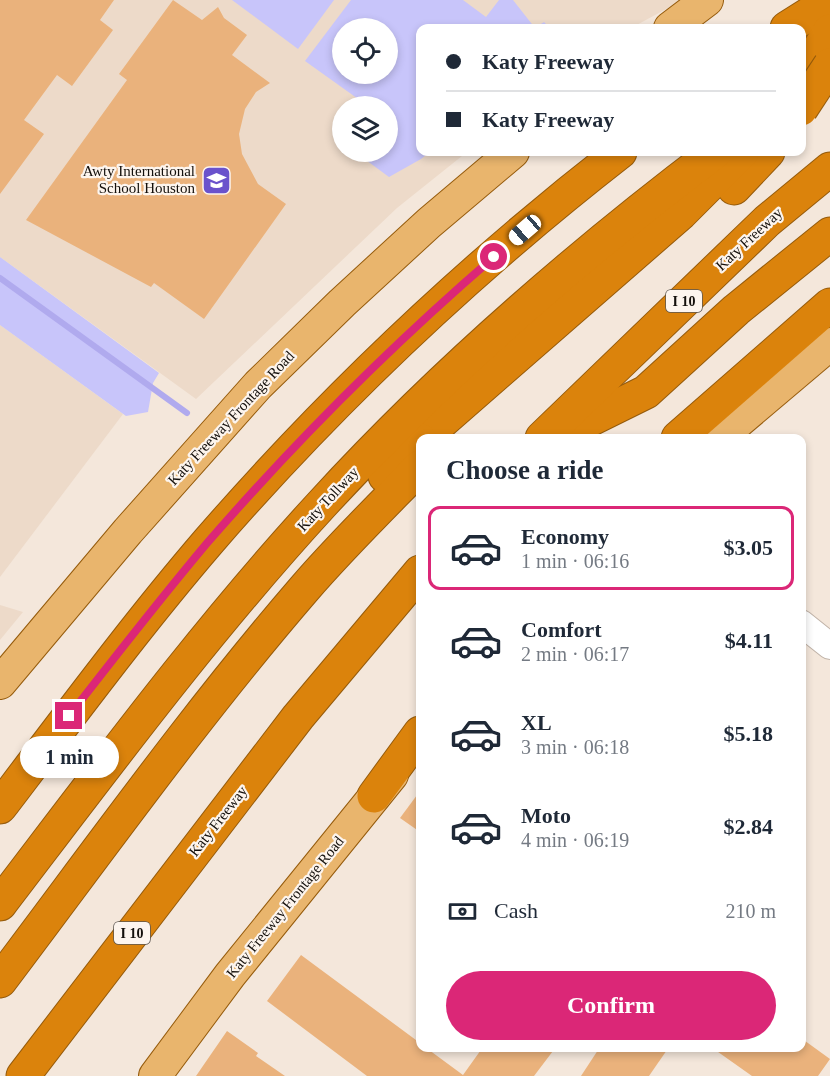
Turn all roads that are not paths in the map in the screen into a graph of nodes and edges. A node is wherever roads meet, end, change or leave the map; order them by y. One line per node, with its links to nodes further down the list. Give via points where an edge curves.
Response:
1 (707, 0): 3 (main road)
2 (830, 0): 4 (highway)
3 (675, 24)
4 (793, 24)
5 (830, 31): 7 (highway)
6 (830, 65): 10 (highway, bridge)
7 (806, 70)
8 (830, 72): 9 (highway)
9 (806, 88)
10 (806, 101)
11 (508, 156): 31 (main road, Katy Freeway Frontage Road, via 429,223 258,385)
12 (615, 156): 36 (highway, via 478,270 300,441 179,578)
13 (711, 156): 37 (highway, Katy Tollway, via 632,216 488,340 329,496 194,652)
14 (738, 156): 20 (highway, via 681,213)
15 (764, 156): 21 (highway, via 696,225)
16 (830, 170): 22 (highway, Katy Freeway / I 10, via 767,221)
17 (830, 234): 23 (highway, via 736,310 646,392)
18 (830, 305): 24 (highway)
19 (830, 344): 25 (main road)
20 (427, 434)
21 (457, 434)
22 (546, 434)
23 (561, 434)
24 (683, 434)
25 (724, 434)
26 (416, 444): 34 (highway, via 334,528 246,628)
27 (416, 471): 34 (highway, via 305,588)
28 (416, 577): 40 (highway, Katy Freeway / I 10, via 298,717)
29 (806, 627): 30 (street)
30 (830, 646)
31 (0, 683)
32 (416, 738): 35 (highway)
33 (416, 748): 35 (main road, Katy Freeway Frontage Road)
34 (152, 763): 38 (highway); 39 (highway)
35 (374, 796): 41 (main road, Katy Freeway Frontage Road, via 230,975)
36 (0, 807)
37 (0, 904)
38 (0, 946)
39 (0, 981)
40 (23, 1076)
41 (155, 1076)

